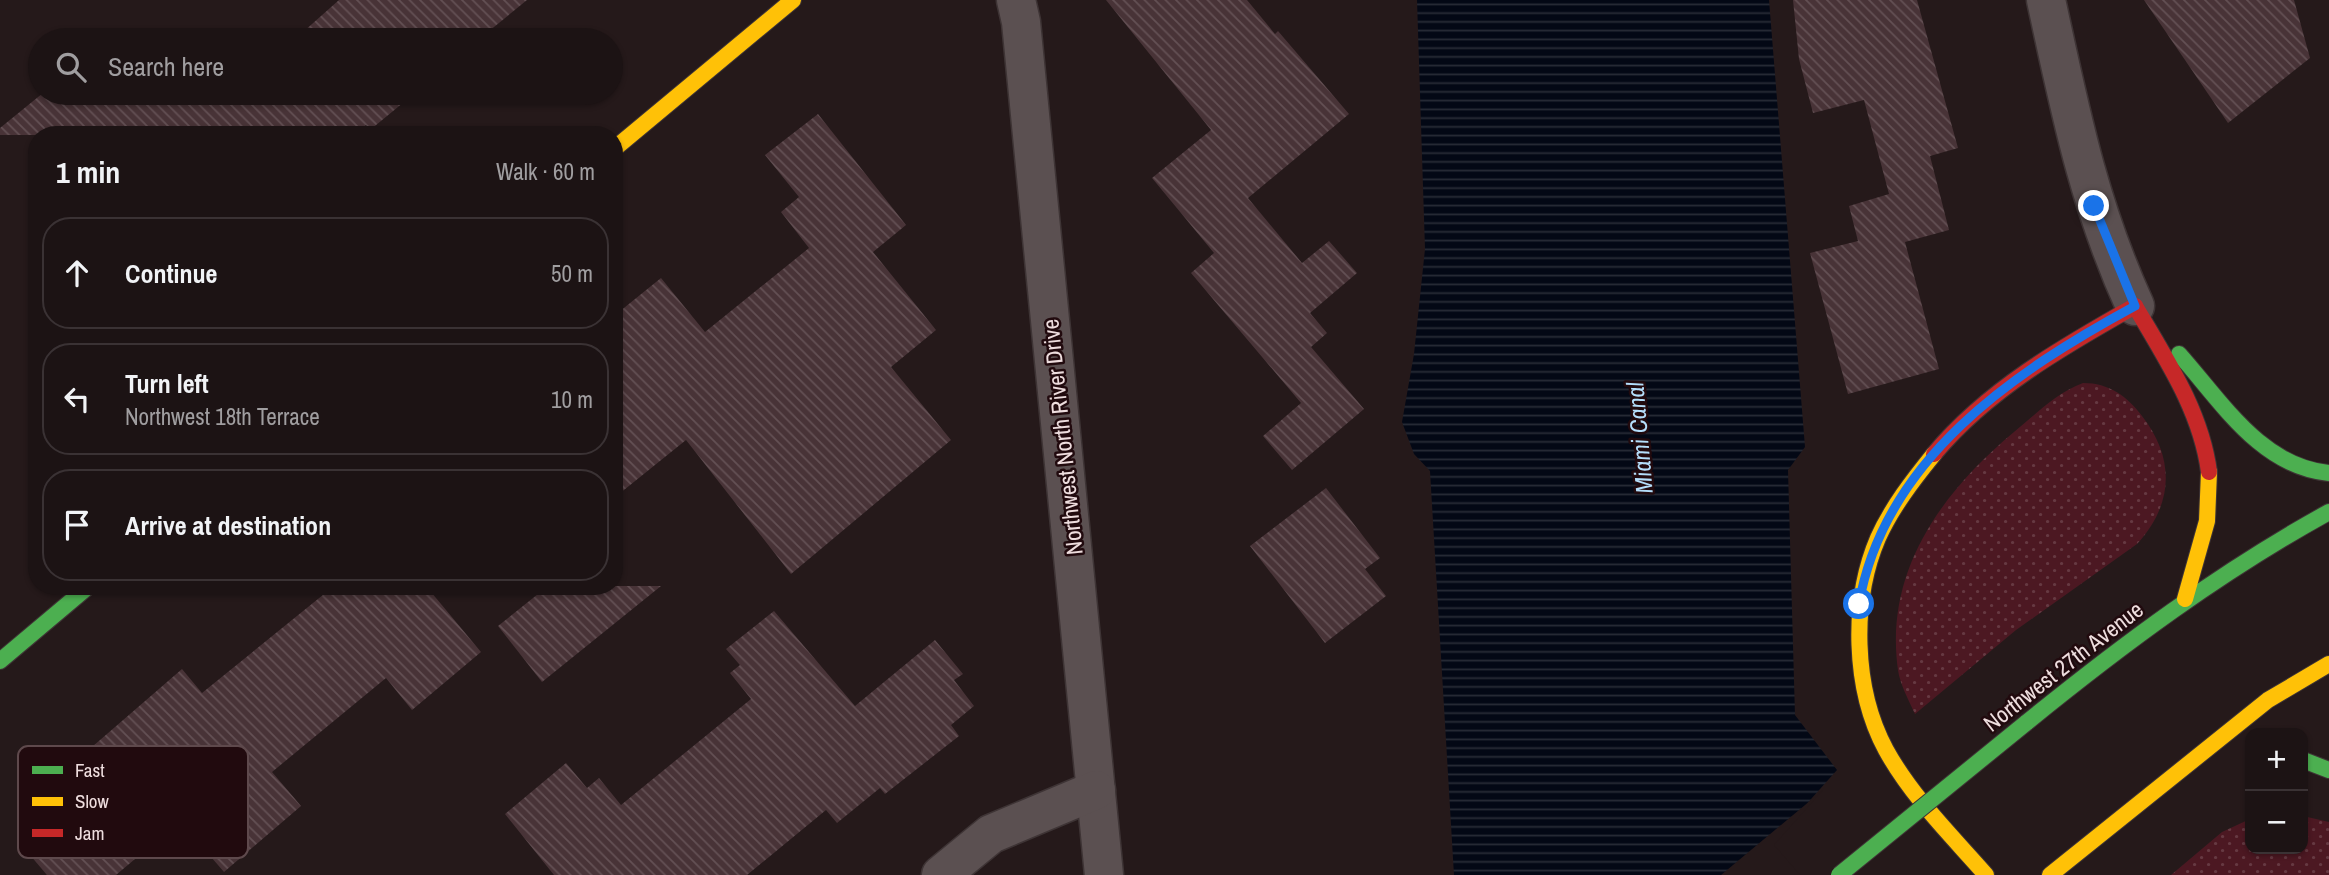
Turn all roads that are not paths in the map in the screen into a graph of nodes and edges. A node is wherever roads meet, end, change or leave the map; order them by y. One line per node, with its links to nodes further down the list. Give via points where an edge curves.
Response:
1 (793, 0): 4 (main road)
2 (1016, 0): 16 (street, Northwest North River Drive)
3 (2046, 0): 5 (street, via 2094,206)
4 (623, 142)
5 (2135, 306): 6 (main road, via 2251,434 2303,470); 9 (main road, via 2196,415 2209,467 2209,510); 20 (main road, via 2035,365 1954,430 1920,467 1864,573 1859,638 1863,681 1876,730 1897,769)
6 (2329, 473)
7 (2329, 512): 9 (main road, Northwest 27th Avenue, via 2236,564)
8 (78, 595): 10 (main road)
9 (2185, 599): 19 (main road, Northwest 27th Avenue, bridge)
10 (0, 661)
11 (2329, 664): 12 (main road, via 2268,700)
12 (2221, 736): 13 (main road); 21 (main road)
13 (2241, 742)
14 (2308, 762): 15 (main road)
15 (2329, 770)
16 (1096, 790): 17 (street, via 991,834); 18 (street, Northwest North River Drive)
17 (941, 875)
18 (1104, 875)
19 (1839, 875)
20 (1986, 875)
21 (2050, 875)

